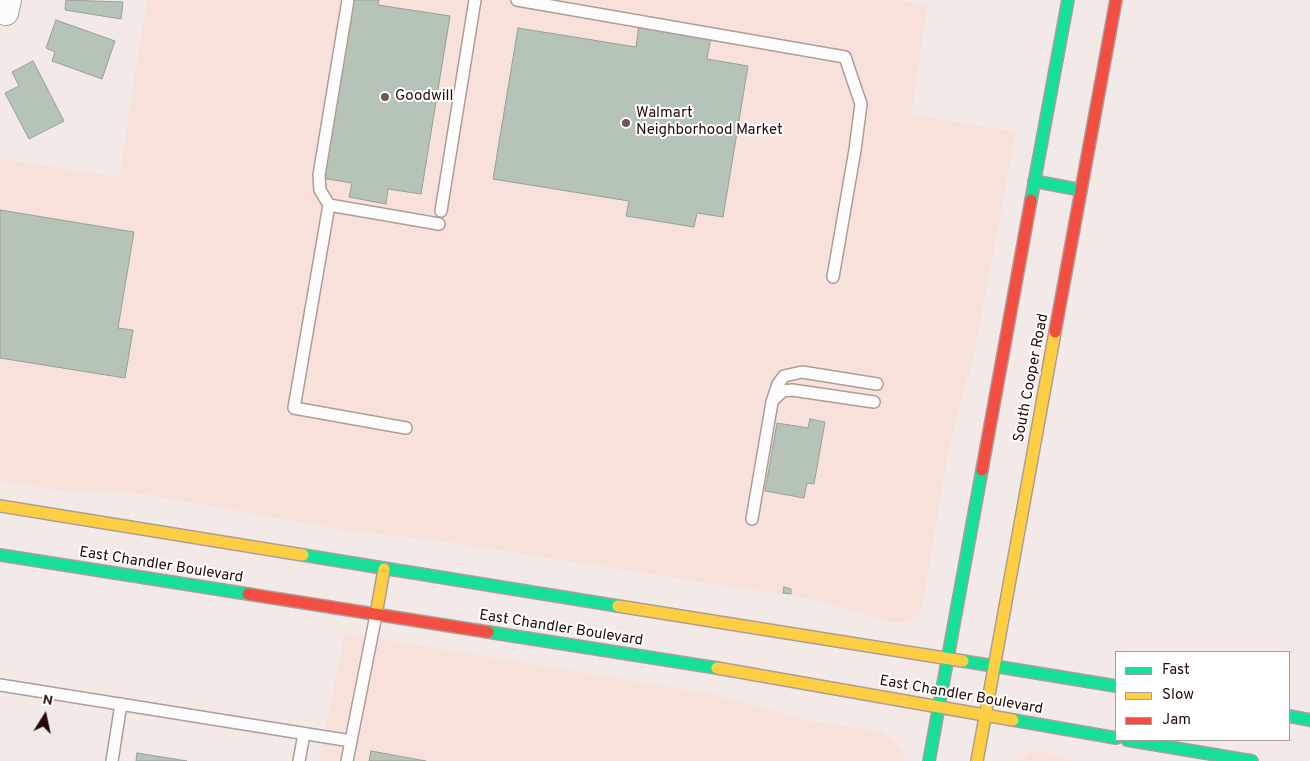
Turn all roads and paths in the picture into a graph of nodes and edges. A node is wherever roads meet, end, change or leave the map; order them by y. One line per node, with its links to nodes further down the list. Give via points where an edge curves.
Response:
1 (348, 0): 8 (lane, via 319,175 320,190)
2 (475, 0): 9 (lane)
3 (517, 0): 11 (lane, via 845,57 860,104)
4 (1068, 0): 6 (main road)
5 (1116, 0): 7 (main road, South Cooper Road)
6 (1034, 181): 7 (main road); 21 (main road)
7 (1081, 190): 22 (main road, South Cooper Road)
8 (329, 205): 10 (lane); 15 (lane, via 294,408)
9 (441, 211)
10 (439, 224)
11 (833, 277)
12 (877, 384): 13 (lane, via 792,372 778,384)
13 (772, 402): 14 (lane, via 783,391 792,390); 17 (lane)
14 (874, 402)
15 (406, 428)
16 (0, 506): 19 (main road, East Chandler Boulevard)
17 (752, 519)
18 (0, 555): 20 (main road, East Chandler Boulevard)
19 (384, 569): 20 (main road); 21 (main road, East Chandler Boulevard)
20 (376, 615): 26 (main road, East Chandler Boulevard, via 706,666); 32 (lane)
21 (947, 658): 22 (main road, East Chandler Boulevard); 26 (main road)
22 (994, 666): 24 (main road, East Chandler Boulevard); 27 (main road, South Cooper Road)
23 (0, 685): 25 (lane)
24 (1115, 686)
25 (121, 704): 30 (lane); 34 (lane)
26 (939, 707): 27 (main road, East Chandler Boulevard); 37 (main road)
27 (985, 715): 31 (main road, East Chandler Boulevard); 38 (main road, South Cooper Road)
28 (1290, 716): 29 (main road)
29 (1310, 720)
30 (304, 734): 32 (lane); 35 (lane)
31 (1115, 738)
32 (351, 741): 36 (lane)
33 (1133, 741): 39 (main road)
34 (112, 761)
35 (298, 761)
36 (347, 761)
37 (929, 761)
38 (977, 761)
39 (1252, 761)

